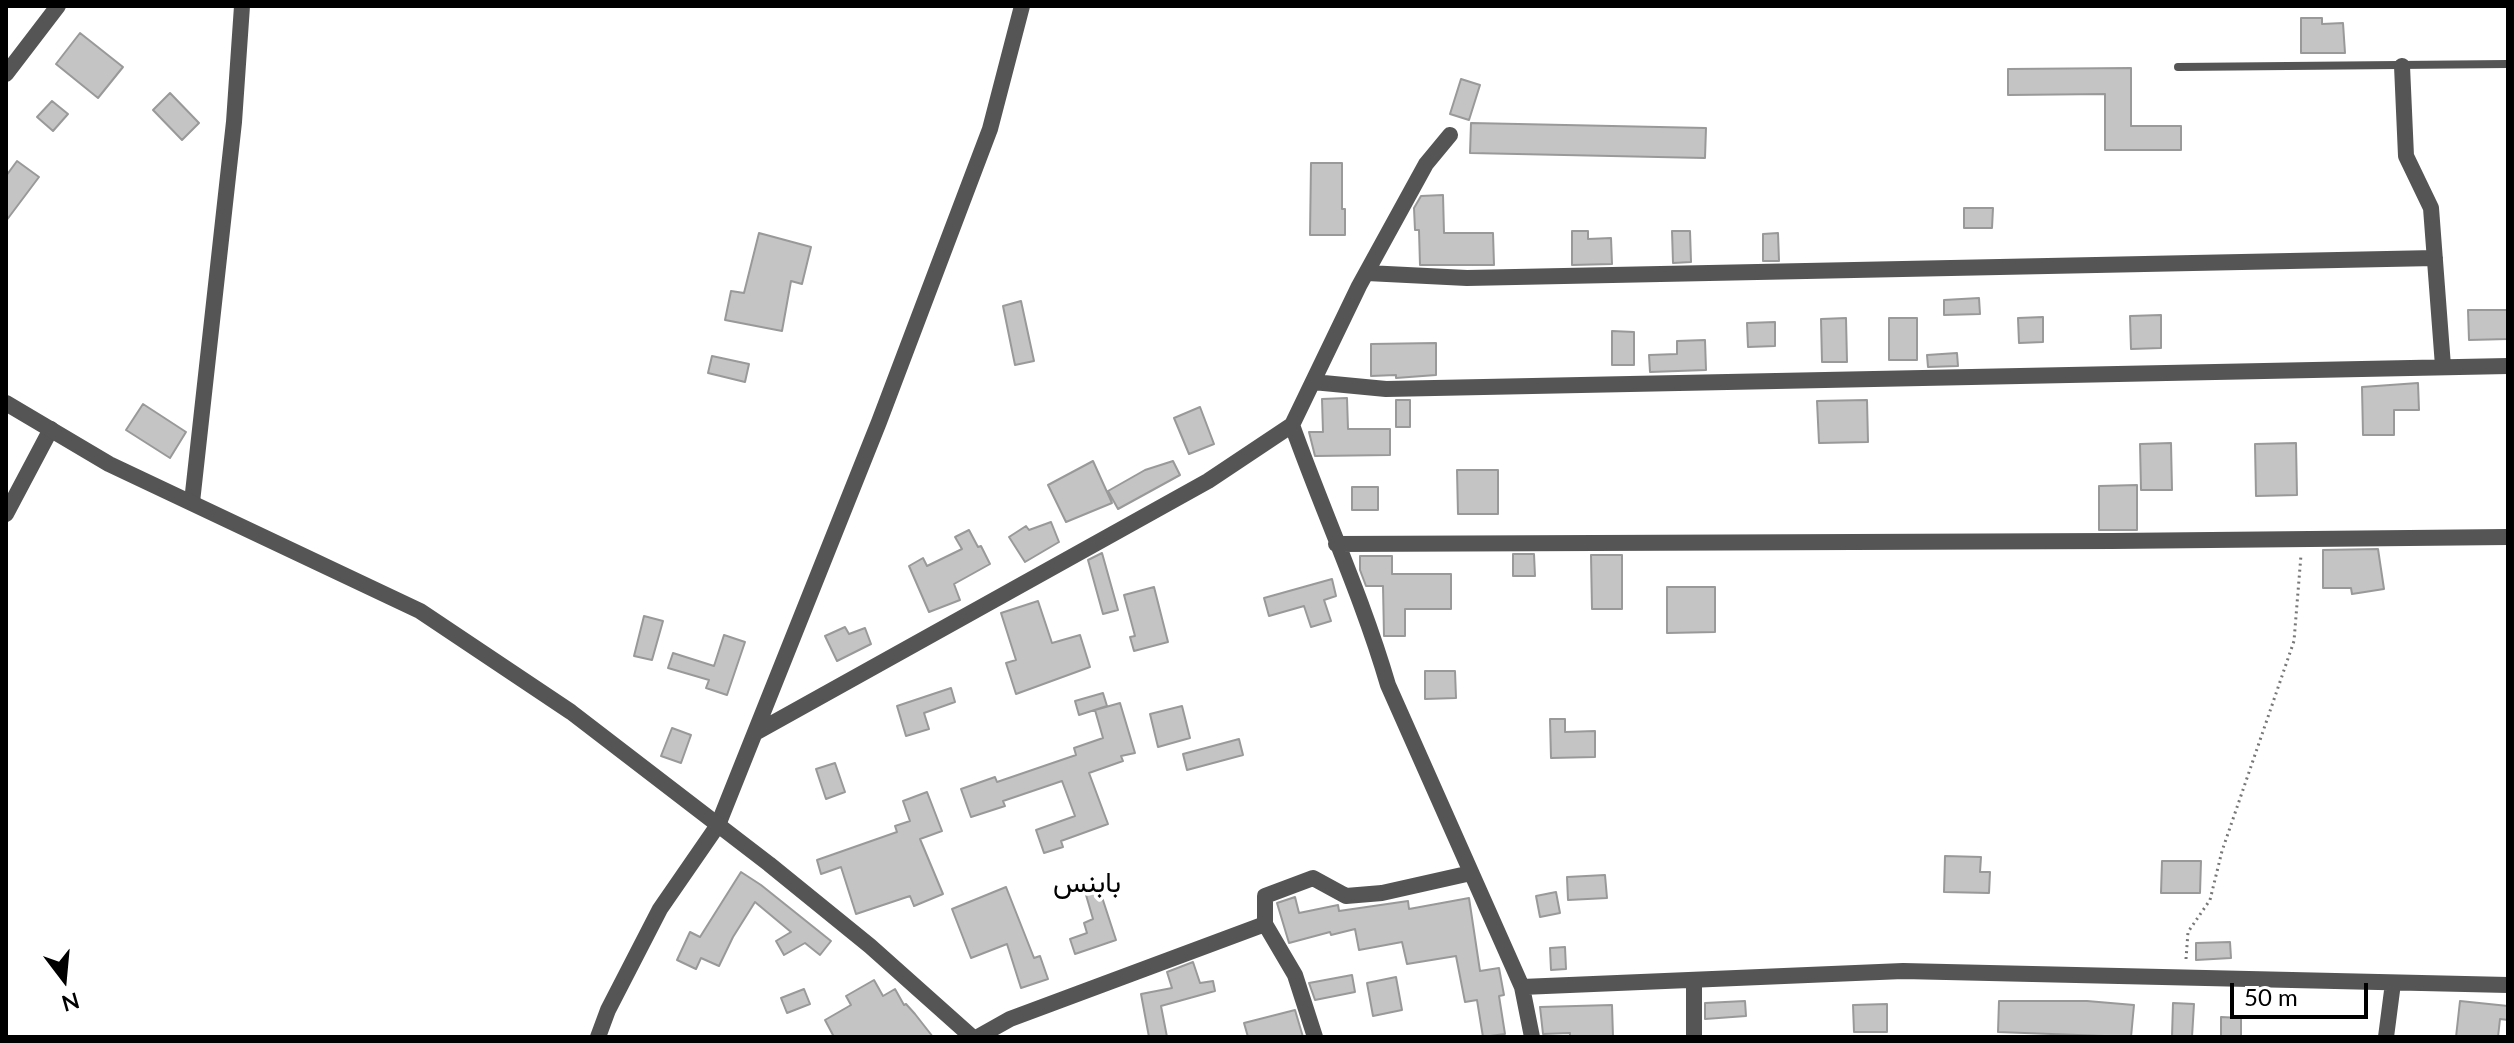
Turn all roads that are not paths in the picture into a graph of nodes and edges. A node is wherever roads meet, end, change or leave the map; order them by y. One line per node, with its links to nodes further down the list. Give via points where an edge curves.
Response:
1 (58, 6): 7 (street)
2 (242, 6): 17 (street)
3 (1022, 6): 21 (street, via 990,129)
4 (2508, 64): 5 (lane)
5 (2402, 66): 6 (lane); 9 (street, via 2406,156 2431,208)
6 (2178, 67)
7 (6, 74)
8 (1450, 135): 10 (street, via 1426,164)
9 (2435, 258): 10 (street, via 1467,278); 11 (street)
10 (1367, 273): 13 (street)
11 (2443, 366): 12 (street); 13 (street, via 1386,389)
12 (2508, 366)
13 (1313, 382): 15 (street)
14 (6, 403): 16 (street)
15 (1292, 425): 20 (street); 21 (street, via 1208,481)
16 (51, 429): 17 (street, via 109,464); 18 (street)
17 (192, 502): 22 (street, via 420,611 571,712)
18 (6, 514)
19 (2508, 537): 20 (street)
20 (1336, 544): 23 (street, via 1388,685)
21 (755, 733): 22 (street)
22 (718, 825): 29 (street, via 660,909); 30 (street)
23 (1471, 873): 24 (street, via 1346,896 1313,878 1265,896); 28 (street)
24 (1265, 924): 30 (street, via 1010,1019); 31 (street, via 1295,975)
25 (1694, 980): 26 (street, via 1903,971); 28 (street); 33 (street)
26 (2393, 983): 27 (street); 34 (street)
27 (2508, 985)
28 (1522, 987): 32 (street)
29 (598, 1037)
30 (975, 1037)
31 (1315, 1037)
32 (1532, 1037)
33 (1694, 1037)
34 (2386, 1037)

